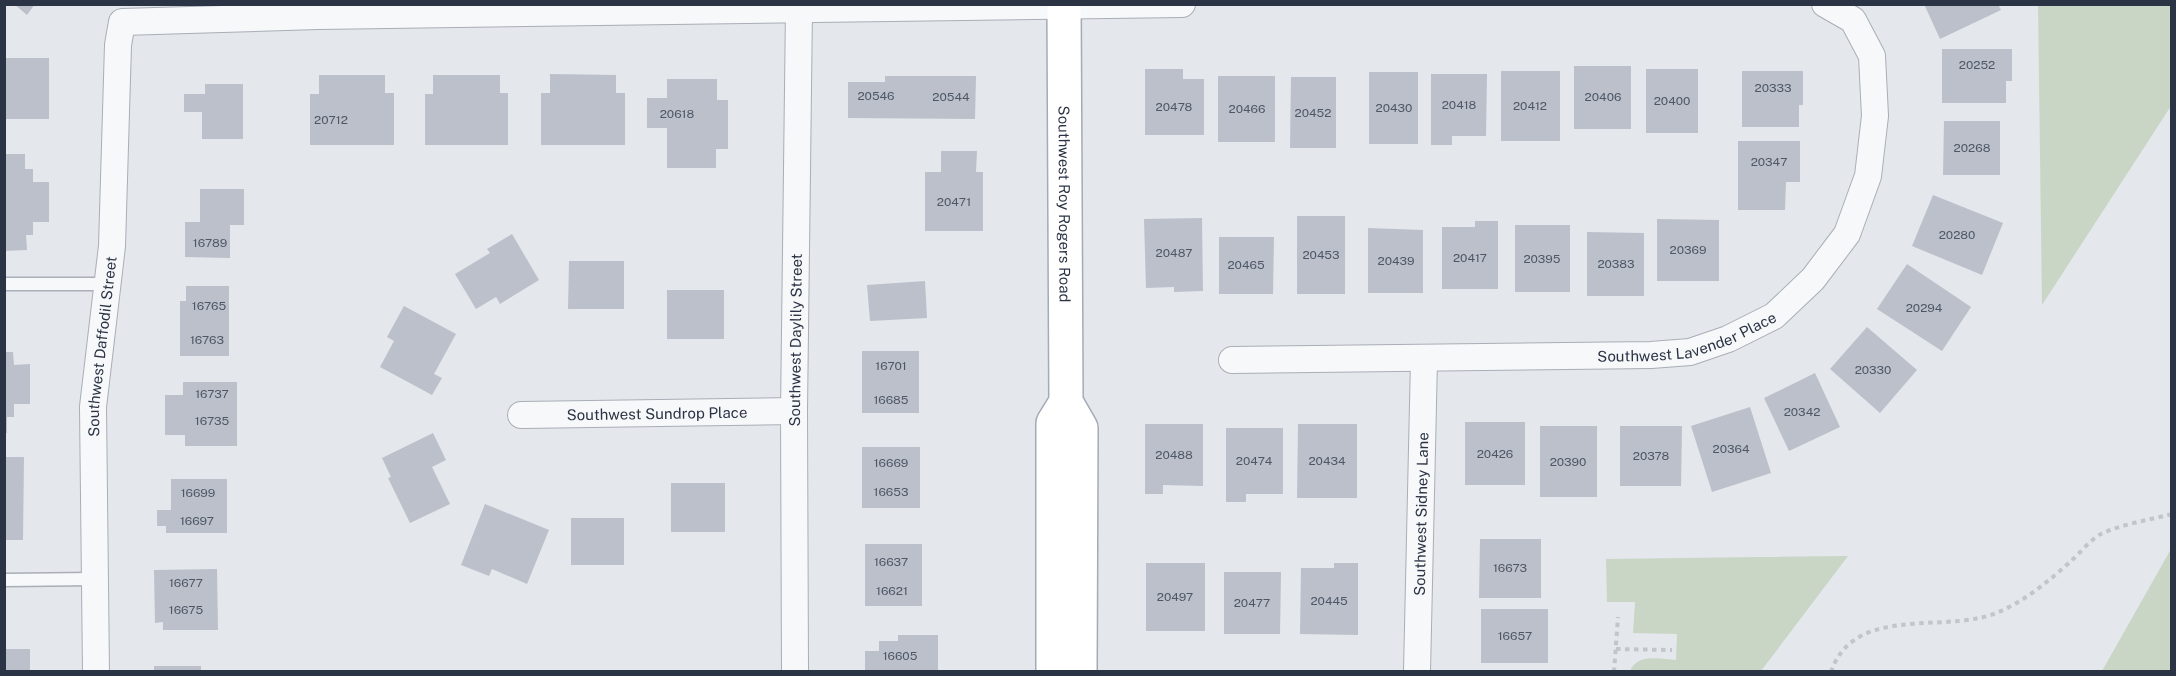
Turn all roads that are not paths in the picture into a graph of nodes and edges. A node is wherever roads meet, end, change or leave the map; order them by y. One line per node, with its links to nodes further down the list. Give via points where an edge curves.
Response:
1 (1182, 4): 3 (street)
2 (1825, 4): 8 (street, Southwest Lavender Place, via 1853,20 1872,56 1875,116 1868,176 1847,234 1813,279 1774,316 1728,339 1690,352)
3 (1064, 6): 4 (street); 10 (main road, Southwest Roy Rogers Road)
4 (799, 9): 5 (street); 11 (street, Southwest Daylily Street)
5 (318, 10): 7 (street, Southwest Daffodil Street, via 122,22)
6 (4, 284): 7 (lane)
7 (107, 284): 13 (street, Southwest Daffodil Street, via 93,407)
8 (1424, 358): 9 (street, Southwest Lavender Place); 19 (street, Southwest Sidney Lane)
9 (1232, 360)
10 (1066, 402): 17 (main road, Southwest Roy Rogers Road, via 1053,423); 18 (main road, Southwest Roy Rogers Road, via 1081,428)
11 (794, 411): 12 (street, Southwest Sundrop Place); 16 (street, Southwest Daylily Street)
12 (521, 415)
13 (95, 579): 14 (lane); 15 (street, Southwest Daffodil Street)
14 (4, 580)
15 (96, 672)
16 (795, 672)
17 (1053, 672)
18 (1080, 672)
19 (1417, 672)

